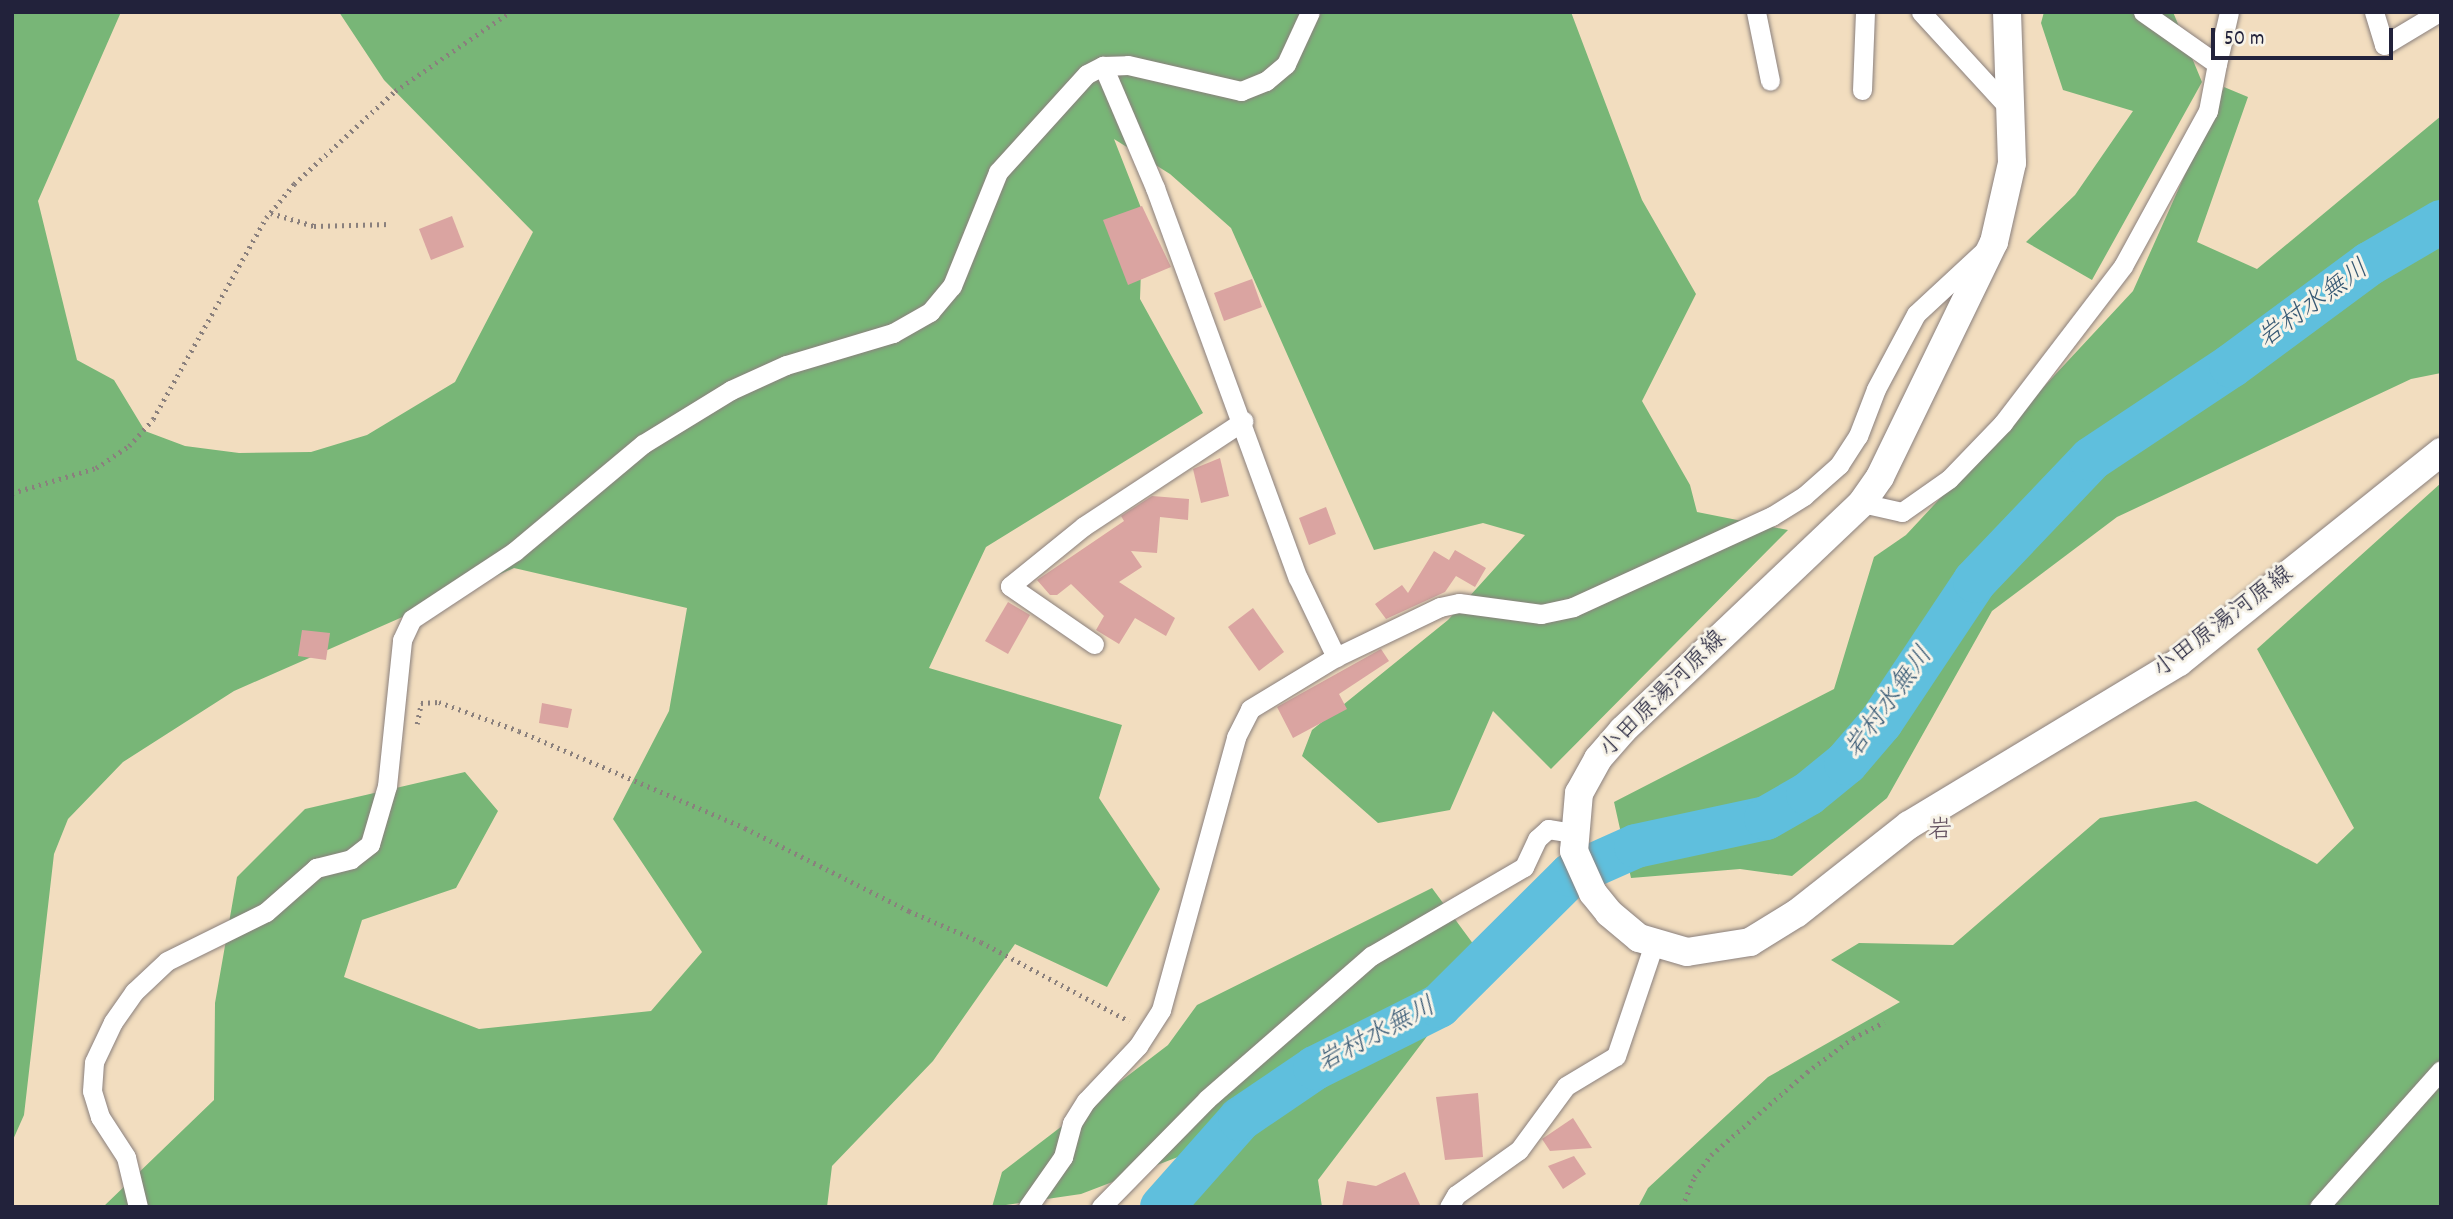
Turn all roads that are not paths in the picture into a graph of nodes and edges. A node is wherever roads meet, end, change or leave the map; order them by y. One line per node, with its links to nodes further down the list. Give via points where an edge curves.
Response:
1 (1310, 12): 11 (street, via 1286,64 1266,81 1241,92 1128,65)
2 (1756, 12): 12 (street)
3 (1865, 12): 13 (street)
4 (1921, 12): 14 (street)
5 (2007, 12): 14 (main road, 小田原湯河原線)
6 (2143, 12): 10 (street)
7 (2229, 12): 10 (street)
8 (2374, 12): 9 (street, via 2384,46)
9 (2439, 12)
10 (2217, 64): 18 (street, via 2208,111 2123,266 2003,423 1949,479 1902,512)
11 (1103, 66): 16 (street, via 1155,188); 24 (street, via 1064,95 998,172 952,286 930,312 893,332 786,365 731,390 643,444 515,551 412,620 402,640 387,786 370,844 351,859 316,868 266,912 167,961 134,992 108,1032 94,1062 92,1091 100,1117 126,1157)
12 (1770, 82)
13 (1862, 90)
14 (2010, 109): 15 (main road, 小田原湯河原線, via 2012,163)
15 (1994, 242): 18 (main road, 小田原湯河原線, via 1880,477); 20 (street, via 1916,314 1876,389 1858,436 1839,465 1804,496 1760,522 1573,607 1541,614 1459,603 1440,607)
16 (1243, 421): 19 (street, via 1084,526 1010,586); 20 (street, via 1298,578)
17 (2441, 452): 22 (main road, 小田原湯河原線, via 2179,663 1909,825 1797,913 1750,942 1711,951)
18 (1862, 503): 21 (main road, 小田原湯河原線, via 1623,730 1579,793)
19 (1094, 644)
20 (1336, 657): 25 (street, via 1250,709 1236,737 1173,973 1148,1031 1086,1101 1072,1123 1063,1157)
21 (1574, 842): 22 (main road, 小田原湯河原線, via 1593,893 1626,929); 26 (street, via 1548,830 1537,839 1524,867 1371,956 1207,1099)
22 (1654, 944): 27 (street, via 1616,1056 1566,1086 1519,1150 1456,1195)
23 (2441, 1070): 28 (street)
24 (138, 1207)
25 (1028, 1207)
26 (1101, 1207)
27 (1449, 1207)
28 (2319, 1207)

